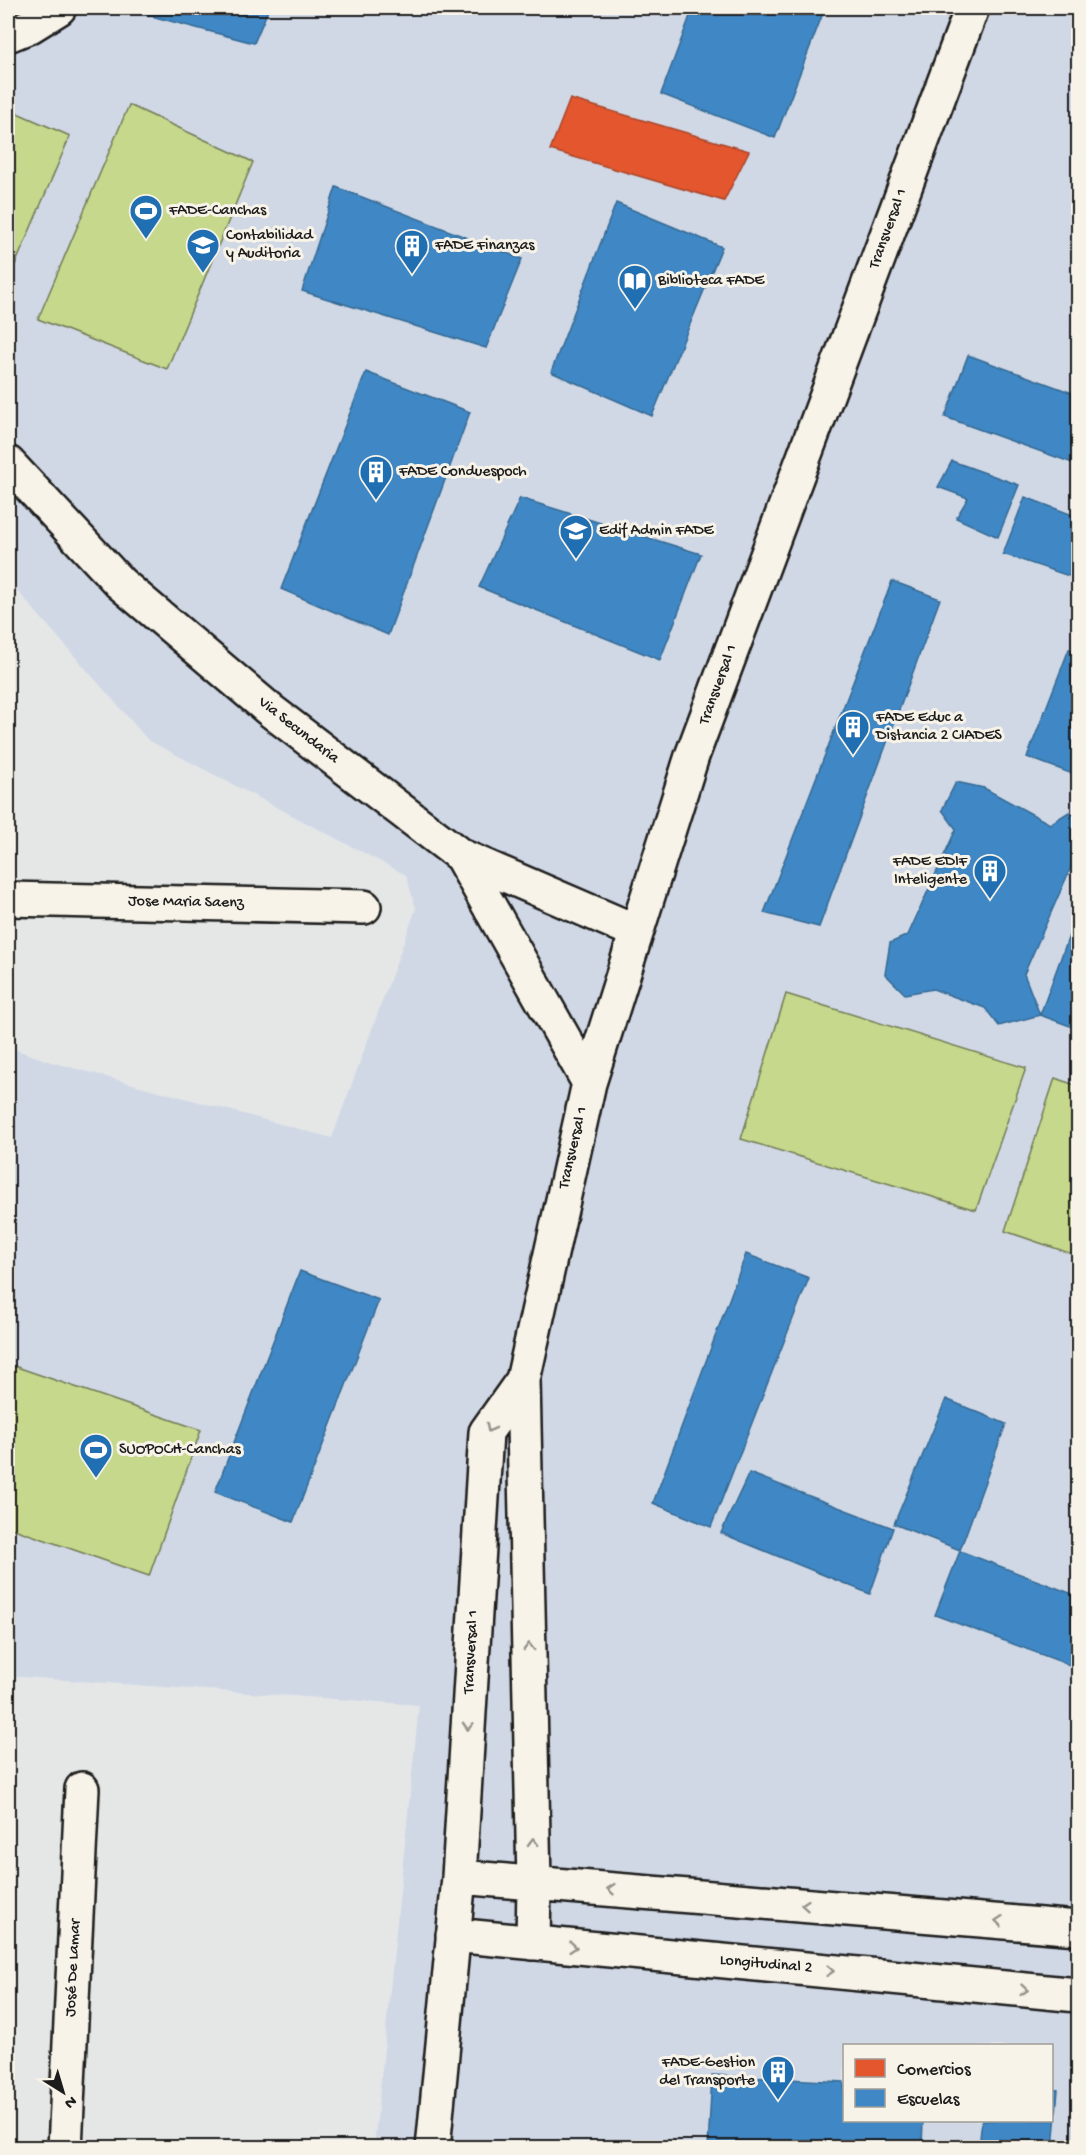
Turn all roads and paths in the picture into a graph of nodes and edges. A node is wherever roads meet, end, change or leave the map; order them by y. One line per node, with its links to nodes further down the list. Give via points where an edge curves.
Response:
1 (59, 8): 3 (street)
2 (972, 8): 8 (street, Transversal 1, via 692,756)
3 (8, 36)
4 (8, 463): 5 (street, Via Secundaria, via 120,583 270,710)
5 (461, 856): 8 (street, Via Secundaria); 9 (street)
6 (8, 899): 7 (street, Jose Maria Saenz)
7 (364, 907)
8 (635, 931): 9 (street, Transversal 1)
9 (589, 1083): 10 (street, Transversal 1)
10 (523, 1380): 12 (street, Transversal 1, one-way to 12, via 486,1432); 13 (street, Transversal 1, one-way to 10)
11 (82, 1789): 18 (street, José De Lamar)
12 (459, 1877): 13 (street); 15 (street, Transversal 1)
13 (534, 1882): 14 (street, one-way to 13); 16 (street, Transversal 1)
14 (1078, 1928)
15 (453, 1935): 16 (street, Longitudinal 2); 19 (street, Transversal 1)
16 (533, 1943): 17 (street, Longitudinal 2, one-way to 17)
17 (1078, 1995)
18 (65, 2148)
19 (433, 2148)

